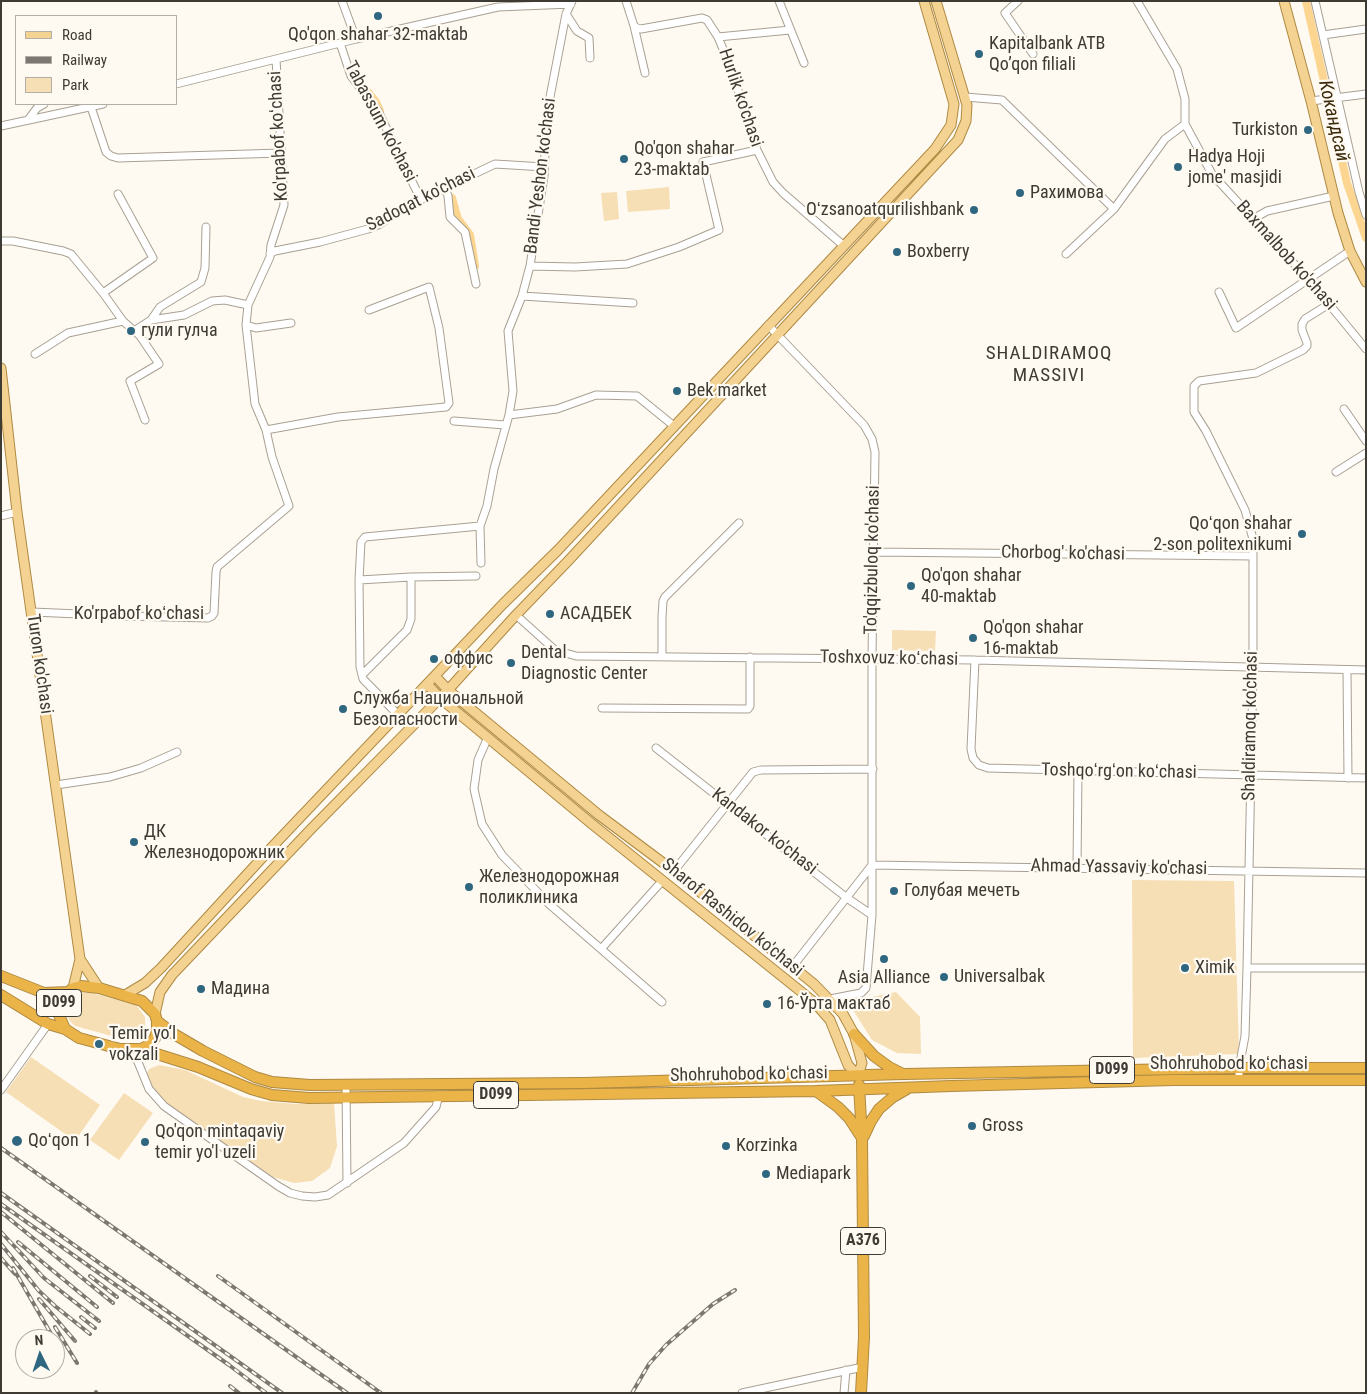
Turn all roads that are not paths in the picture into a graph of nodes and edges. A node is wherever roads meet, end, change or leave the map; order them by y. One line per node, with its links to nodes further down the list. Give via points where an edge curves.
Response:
1 (342, 1): 17 (street)
2 (626, 1): 12 (street)
3 (779, 1): 14 (street)
4 (924, 1): 47 (main road, via 954,104 951,124 935,149)
5 (936, 1): 26 (main road)
6 (1018, 1): 19 (street, via 1005,13)
7 (1137, 1): 33 (street, Baxmalbob ko'chasi, via 1178,69 1185,99)
8 (1284, 1): 28 (main road)
9 (1315, 1): 15 (street)
10 (571, 3): 11 (street, Bandi Yeshon ko'chasi); 17 (street, via 498,7)
11 (566, 14): 21 (street, via 577,30 589,38); 37 (street, Bandi Yeshon ko'chasi, via 550,97)
12 (634, 26): 16 (street, Hurlik ko'chasi, via 641,29 702,18); 23 (street)
13 (1366, 29): 15 (street)
14 (790, 30): 16 (street); 22 (street)
15 (1323, 35): 27 (street)
16 (718, 37): 35 (street, Hurlik ko'chasi)
17 (356, 39): 18 (street)
18 (340, 43): 20 (street); 41 (street, Tabassum ko'chasi, via 352,76 378,111)
19 (1033, 54)
20 (276, 58): 24 (street); 36 (street, Ko'rpabof koʻchasi)
21 (590, 58)
22 (804, 63)
23 (645, 73)
24 (178, 83)
25 (1366, 94): 27 (street)
26 (965, 97): 42 (street, via 1002,100); 68 (main road, via 966,120 958,140)
27 (1337, 98): 28 (street); 43 (street)
28 (1311, 101): 40 (main road)
29 (42, 105): 32 (street)
30 (99, 105): 31 (street)
31 (91, 107): 32 (street); 36 (street, via 106,152 118,158)
32 (28, 120): 34 (street)
33 (1185, 124): 42 (street, via 1165,139); 44 (street, Baxmalbob ko'chasi, via 1212,174)
34 (1, 126)
35 (757, 150): 47 (street, Hurlik ko'chasi, via 783,193); 51 (street, via 703,162 720,230 627,264)
36 (281, 153): 49 (street, Ko'rpabof koʻchasi, via 284,205)
37 (544, 167): 38 (street, Sadoqat ko'chasi, via 495,164); 51 (street, Bandi Yeshon ko'chasi)
38 (445, 188): 41 (street, Sadoqat ko'chasi); 54 (street, via 450,217 465,232)
39 (118, 194): 56 (street, via 153,258)
40 (1334, 196): 44 (street, via 1267,212); 48 (main road)
41 (421, 200): 49 (street, Sadoqat ko'chasi, via 368,229)
42 (1114, 209): 50 (street)
43 (1366, 216)
44 (1253, 219): 52 (street, Baxmalbob ko'chasi)
45 (206, 227): 62 (street, via 205,268 201,282 160,307)
46 (1, 241): 56 (street, via 71,254)
47 (844, 246): 66 (main road)
48 (1350, 251): 52 (street); 53 (main road)
49 (270, 254): 60 (street, Ko'rpabof koʻchasi)
50 (1066, 254)
51 (530, 266): 57 (street, Bandi Yeshon ko'chasi)
52 (1308, 278): 55 (street, via 1236,328); 59 (street, Baxmalbob ko'chasi)
53 (1366, 282)
54 (476, 284)
55 (1218, 292)
56 (104, 293): 63 (street)
57 (522, 296): 58 (street); 73 (street, Bandi Yeshon ko'chasi, via 508,332 512,391)
58 (632, 304)
59 (1329, 304): 69 (street, Baxmalbob ko'chasi); 87 (street, Shaldiramoq ko'chasi, via 1302,324 1308,343 1303,350 1256,374 1199,381 1194,386 1194,412 1245,510)
60 (248, 305): 62 (street, via 212,301 184,315); 65 (street, Ko'rpabof koʻchasi)
61 (368, 310): 78 (street, via 429,287 441,336 449,403 446,407 338,416)
62 (151, 320): 67 (street)
63 (123, 321): 67 (street); 70 (street, via 68,333)
64 (291, 323): 65 (street, via 256,328)
65 (246, 325): 78 (street, Ko'rpabof koʻchasi, via 255,404)
66 (768, 326): 68 (street, To'qqizbuloq ko'chasi); 77 (main road)
67 (134, 331): 74 (street, via 159,364 130,381)
68 (777, 334): 86 (street, To'qqizbuloq ko'chasi, via 864,425 872,440 875,452); 93 (main road)
69 (1366, 349)
70 (35, 354)
71 (1, 368): 82 (main road, Turon ko'chasi)
72 (1344, 409): 79 (street)
73 (509, 414): 76 (street, Bandi Yeshon ko'chasi); 77 (street, via 558,408 596,395 637,396)
74 (145, 420)
75 (454, 422): 76 (street)
76 (505, 425): 85 (street, Bandi Yeshon ko'chasi)
77 (674, 426): 102 (main road)
78 (266, 430): 92 (street, Ko'rpabof koʻchasi, via 289,506 217,567 212,616)
79 (1366, 441)
80 (1366, 453): 81 (street)
81 (1336, 472)
82 (17, 512): 83 (street); 92 (main road, Turon ko'chasi)
83 (1, 516)
84 (739, 522): 94 (street, via 665,597)
85 (480, 526): 88 (street, Bandi Yeshon ko'chasi); 91 (street, via 365,537 361,542)
86 (874, 552): 87 (street, Chorbog' ko'chasi); 96 (street, To'qqizbuloq ko'chasi)
87 (1253, 556): 98 (street, Shaldiramoq ko'chasi)
88 (481, 563)
89 (476, 576): 90 (street)
90 (411, 577): 91 (street); 101 (street, via 411,619 407,630)
91 (359, 580): 101 (street)
92 (32, 612): 117 (main road, Turon ko'chasi)
93 (516, 615): 94 (street, Toshxovuz koʻchasi, via 555,650 576,656); 104 (main road)
94 (662, 657): 95 (street, Toshxovuz koʻchasi)
95 (750, 657): 96 (street, Toshxovuz koʻchasi); 106 (street, via 750,708)
96 (872, 658): 97 (street, Toshxovuz koʻchasi); 112 (street, To'qqizbuloq ko'chasi)
97 (975, 660): 98 (street, Toshxovuz koʻchasi); 113 (street, Toshqoʻrgʻon koʻchasi, via 971,749 979,765)
98 (1253, 668): 100 (street, Toshxovuz koʻchasi); 114 (street, Shaldiramoq ko'chasi)
99 (1366, 670): 100 (street, Toshxovuz koʻchasi)
100 (1347, 671): 115 (street)
101 (362, 675): 107 (street)
102 (436, 677): 103 (main road); 104 (main road, Sharof Rashidov ko'chasi)
103 (428, 685): 105 (main road, Sharof Rashidov ko'chasi); 107 (main road)
104 (448, 690): 105 (main road); 122 (main road, Sharof Rashidov ko'chasi, via 598,815)
105 (440, 698): 108 (main road); 109 (main road, Sharof Rashidov ko'chasi)
106 (602, 708)
107 (398, 716): 108 (street); 137 (main road, via 161,968 145,983)
108 (411, 728): 141 (main road, via 172,975 160,992)
109 (488, 737): 124 (main road, Sharof Rashidov ko'chasi); 129 (street, via 478,760 474,789 482,824 502,855 548,903)
110 (656, 748): 118 (street, Kandakor ko'chasi)
111 (177, 752): 117 (street, via 110,778)
112 (872, 769): 118 (street, via 757,770); 119 (street, To'qqizbuloq ko'chasi)
113 (1078, 772): 114 (street, Toshqoʻrgʻon koʻchasi); 120 (street)
114 (1250, 775): 115 (street, Toshqoʻrgʻon koʻchasi); 121 (street, Shaldiramoq ko'chasi)
115 (1348, 778): 116 (street, Toshqoʻrgʻon koʻchasi)
116 (1366, 778)
117 (56, 785): 130 (main road, Turon ko'chasi)
118 (728, 803): 122 (street); 125 (street, Kandakor ko'chasi)
119 (872, 865): 120 (street, Ahmad Yassaviy ko'chasi); 125 (street); 127 (street, To'qqizbuloq ko'chasi)
120 (1077, 867): 121 (street, Ahmad Yassaviy ko'chasi)
121 (1248, 870): 123 (street, Ahmad Yassaviy ko'chasi); 132 (street, Shaldiramoq ko'chasi)
122 (674, 871): 126 (main road, Sharof Rashidov ko'chasi)
123 (1366, 873)
124 (664, 880): 128 (main road, Sharof Rashidov ko'chasi); 129 (street)
125 (847, 898): 127 (street, Kandakor ko'chasi); 131 (street)
126 (725, 911): 128 (main road); 131 (main road, Sharof Rashidov ko'chasi)
127 (872, 915): 139 (street, To'qqizbuloq ko'chasi, via 866,988 861,993)
128 (716, 922): 149 (main road, Sharof Rashidov ko'chasi, via 814,1002 830,1020 848,1065)
129 (602, 949): 140 (street)
130 (80, 959): 135 (main road, Turon ko'chasi); 136 (main road, Turon ko'chasi)
131 (793, 966): 139 (main road, Sharof Rashidov ko'chasi)
132 (1247, 968): 133 (street); 146 (street, Shaldiramoq ko'chasi)
133 (1366, 968)
134 (1, 976): 136 (highway, D099, via 44,992)
135 (99, 988): 136 (highway, D099, via 81,986); 137 (highway, D099)
136 (70, 990): 143 (highway, D099, via 60,999 58,1008)
137 (120, 994): 141 (highway, D099, via 142,1001)
138 (1, 996): 142 (highway, D099)
139 (830, 999): 144 (main road, Sharof Rashidov ko'chasi)
140 (662, 1002)
141 (156, 1017): 145 (highway, via 158,1029 155,1038); 152 (highway, Shohruhobod koʻchasi / D099, via 174,1034 255,1077 272,1082)
142 (48, 1024): 143 (highway, D099); 154 (street)
143 (65, 1029): 145 (highway, D099, via 79,1038 99,1044)
144 (854, 1034): 148 (highway, via 874,1056); 149 (main road, Sharof Rashidov ko'chasi, via 862,1063)
145 (137, 1050): 158 (highway, Shohruhobod koʻchasi / D099, via 191,1064 272,1095); 160 (street, via 149,1089 164,1106 278,1186 290,1193 315,1197 328,1195)
146 (1239, 1068): 147 (highway, Shohruhobod koʻchasi / D099); 148 (highway, Shohruhobod koʻchasi / D099); 150 (street, Shaldiramoq ko'chasi)
147 (1366, 1068)
148 (904, 1074): 149 (highway, Shohruhobod koʻchasi / D099)
149 (858, 1076): 152 (highway, Shohruhobod koʻchasi / D099); 155 (highway)
150 (1239, 1080): 151 (highway, Shohruhobod koʻchasi / D099); 153 (highway, Shohruhobod koʻchasi / D099)
151 (1366, 1080)
152 (346, 1085): 158 (street)
153 (910, 1087): 155 (highway, Shohruhobod koʻchasi / D099); 159 (highway, via 879,1109)
154 (1, 1090)
155 (859, 1090): 156 (highway, Shohruhobod koʻchasi / D099); 159 (highway, A376)
156 (816, 1091): 157 (highway, Shohruhobod koʻchasi / D099); 159 (highway, via 849,1118)
157 (439, 1095): 158 (highway, Shohruhobod koʻchasi / D099); 160 (street, via 436,1107 404,1143)
158 (346, 1097): 160 (street)
159 (862, 1139): 161 (highway, A376)
160 (347, 1183)
161 (863, 1367): 162 (street); 163 (highway, A376)
162 (846, 1370): 164 (street); 165 (street)
163 (862, 1391)
164 (742, 1393)
165 (844, 1393)

